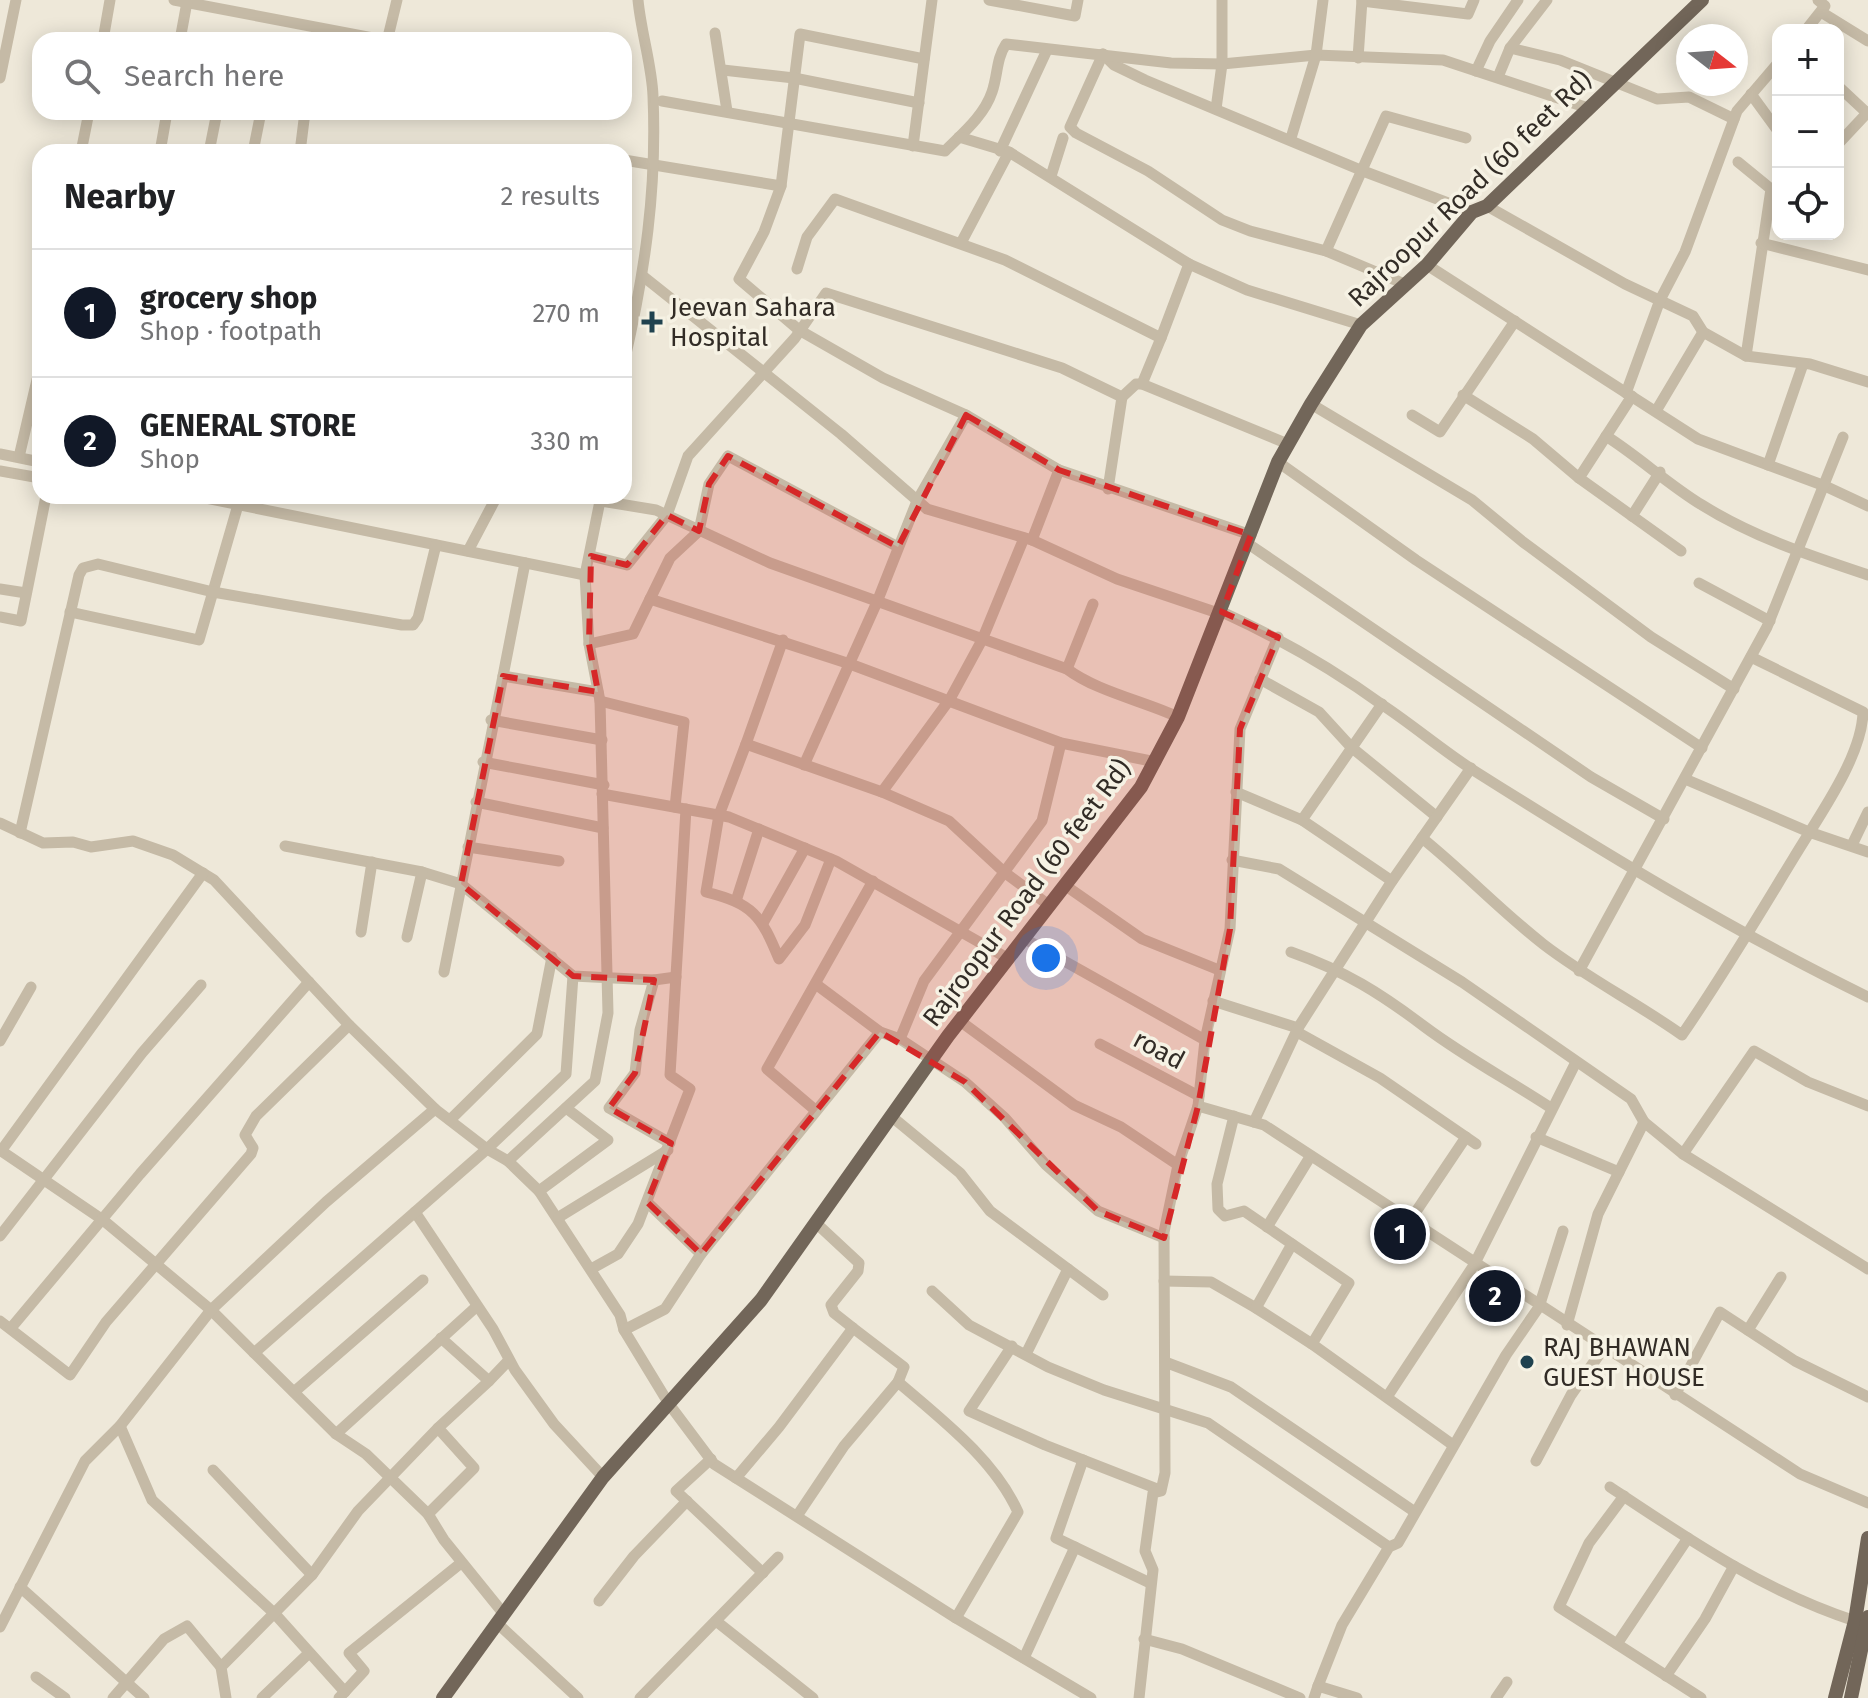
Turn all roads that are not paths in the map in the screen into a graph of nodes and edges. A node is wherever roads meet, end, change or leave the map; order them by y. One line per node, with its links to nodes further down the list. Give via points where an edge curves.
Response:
1 (16, 0): 38 (street)
2 (110, 0): 20 (street)
3 (174, 0): 16 (street)
4 (397, 0): 24 (street)
5 (638, 0): 70 (street, via 653,93)
6 (932, 0): 32 (street)
7 (989, 0): 8 (street, via 1075,16)
8 (1078, 0)
9 (1222, 0): 33 (street)
10 (1323, 0): 30 (street)
11 (1474, 0): 15 (street, via 1468,14)
12 (1518, 0): 36 (street)
13 (1547, 0): 27 (street)
14 (1702, 0): 40 (main road, Rajroopur Road (60 feet Rd))
15 (1362, 1): 31 (street)
16 (187, 2): 19 (street); 21 (street)
17 (1820, 6): 18 (street); 26 (street)
18 (1810, 24)
19 (321, 27): 22 (street); 23 (street)
20 (104, 32)
21 (181, 32)
22 (320, 32)
23 (345, 32)
24 (389, 32)
25 (715, 33): 34 (street)
26 (1868, 41)
27 (1510, 48): 37 (street); 40 (street)
28 (1047, 50): 29 (street); 57 (street, via 1006,44 998,56 992,93); 68 (street)
29 (1103, 54): 33 (street); 46 (street, via 1125,71); 79 (street, via 1070,127 1076,133 1148,171 1222,220)
30 (1316, 55): 31 (street); 33 (street); 59 (street)
31 (1358, 58): 36 (street, via 1443,60)
32 (924, 59): 39 (street, via 800,34); 44 (street)
33 (1222, 64): 46 (street)
34 (723, 70): 39 (street); 47 (street)
35 (1772, 70): 42 (street)
36 (1476, 71): 37 (street)
37 (1498, 77): 45 (street)
38 (0, 78)
39 (794, 78): 44 (street); 55 (street)
40 (1617, 80): 45 (main road, Rajroopur Road (60 feet Rd)); 49 (street, via 1657,99 1689,97)
41 (1844, 92): 48 (street)
42 (1751, 94): 49 (street); 56 (street)
43 (662, 101): 47 (street)
44 (919, 103): 67 (street)
45 (1588, 108): 75 (main road, Rajroopur Road (60 feet Rd))
46 (1216, 109): 59 (street)
47 (727, 111): 55 (street)
48 (1867, 113): 61 (street)
49 (1734, 119): 86 (street, via 1685,252)
50 (87, 120): 62 (street)
51 (166, 120): 63 (street)
52 (215, 120): 64 (street)
53 (259, 120): 65 (street)
54 (304, 120): 66 (street)
55 (789, 122): 67 (street); 74 (street)
56 (1772, 123)
57 (959, 137): 67 (street, via 945,151); 68 (street)
58 (1063, 138): 73 (street)
59 (1291, 138): 72 (street)
60 (1466, 138): 72 (street, via 1386,116)
61 (1844, 138)
62 (83, 144)
63 (161, 144)
64 (211, 144)
65 (255, 144)
66 (301, 144)
67 (913, 146)
68 (1005, 151): 73 (street); 77 (street)
69 (632, 161): 70 (street)
70 (654, 162): 74 (street); 84 (street)
71 (1738, 162): 78 (street, via 1771,189)
72 (1363, 171): 76 (street); 79 (street)
73 (1051, 176): 80 (street)
74 (781, 186): 90 (street, via 739,279)
75 (1487, 206): 76 (main road, Rajroopur Road (60 feet Rd)); 86 (street)
76 (1472, 212): 81 (main road, Rajroopur Road (60 feet Rd))
77 (961, 243): 82 (street, via 835,199 807,237); 92 (street, via 1057,284)
78 (1761, 243): 83 (street); 93 (street)
79 (1326, 251): 85 (street)
80 (1189, 264): 88 (street, via 1247,290); 92 (street)
81 (1427, 265): 85 (main road, Rajroopur Road (60 feet Rd)); 87 (street)
82 (797, 269)
83 (1868, 270)
84 (644, 277): 89 (street); 95 (street)
85 (1407, 285): 88 (main road, Rajroopur Road (60 feet Rd))
86 (1660, 300): 91 (street, via 1693,316); 98 (street)
87 (1515, 321): 98 (street); 99 (street)
88 (1361, 325): 102 (main road, Rajroopur Road (60 feet Rd))
89 (632, 328)
90 (799, 330): 95 (street); 100 (street, via 826,293 1062,368); 104 (street, via 883,378)
91 (1703, 332): 93 (street); 103 (street)
92 (1161, 338): 97 (street)
93 (1746, 356): 94 (street)
94 (1803, 364): 96 (street); 113 (street)
95 (762, 375): 121 (street, via 841,434); 129 (street, via 688,456)
96 (1868, 382)
97 (1142, 384): 100 (street); 108 (street)
98 (1629, 394): 103 (street); 106 (street)
99 (1463, 395): 105 (street, via 1440,432); 118 (street, via 1533,439)
100 (1122, 397): 120 (street)
101 (32, 401): 110 (street)
102 (1311, 404): 108 (main road, Rajroopur Road (60 feet Rd)); 163 (street, via 1472,500 1651,637)
103 (1656, 411): 113 (street, via 1698,439)
104 (966, 415): 114 (street); 121 (street)
105 (1412, 415)
106 (1606, 436): 116 (street); 118 (street)
107 (1843, 437): 119 (street)
108 (1288, 444): 112 (main road, Rajroopur Road (60 feet Rd))
109 (0, 454): 110 (street)
110 (19, 457): 111 (street)
111 (32, 460)
112 (1278, 462): 133 (main road, Rajroopur Road (60 feet Rd)); 173 (street, via 1416,560)
113 (1768, 465): 119 (street)
114 (1059, 470): 120 (street); 132 (street)
115 (0, 471): 117 (street)
116 (1660, 472): 130 (street); 138 (street, via 1699,504)
117 (32, 477)
118 (1579, 478): 130 (street)
119 (1825, 486): 128 (street); 138 (street)
120 (1108, 489): 133 (street)
121 (917, 501): 132 (street, via 927,509); 135 (street)
122 (44, 504): 146 (street)
123 (233, 504): 127 (street)
124 (493, 504): 136 (street)
125 (600, 504): 139 (street)
126 (624, 504): 129 (street)
127 (238, 505): 134 (street); 145 (street)
128 (1868, 506)
129 (667, 515): 131 (street); 139 (street, via 627,565)
130 (1632, 516): 137 (street)
131 (699, 531): 135 (street, via 709,484 728,456); 147 (street, via 670,558); 148 (street)
132 (1028, 539): 151 (street, via 1117,579); 156 (street)
133 (1249, 539): 151 (main road, Rajroopur Road (60 feet Rd)); 187 (street, via 1591,777)
134 (436, 545): 136 (street); 145 (street, via 413,625)
135 (898, 547): 148 (street)
136 (468, 551): 140 (street)
137 (1681, 551)
138 (1800, 552): 142 (street); 153 (street)
139 (591, 556): 141 (street)
140 (525, 563): 141 (street); 161 (street)
141 (585, 575): 157 (street)
142 (1868, 575)
143 (1699, 583): 153 (street)
144 (0, 589): 146 (street)
145 (213, 592): 150 (street, via 90,564 79,575); 150 (street, via 199,640)
146 (26, 593): 152 (street, via 21,621)
147 (650, 599): 155 (street); 157 (street, via 633,634)
148 (877, 602): 156 (street); 159 (street)
149 (1093, 604): 160 (street)
150 (70, 612): 193 (street)
151 (1221, 613): 154 (street); 167 (main road, Rajroopur Road (60 feet Rd))
152 (0, 617)
153 (1770, 621): 158 (street)
154 (1278, 637): 162 (street); 166 (street)
155 (783, 640): 159 (street); 171 (street)
156 (982, 640): 160 (street); 165 (street)
157 (589, 644): 164 (street)
158 (1751, 657): 163 (street); 192 (street, via 1863,712 1855,745)
159 (850, 664): 165 (street); 176 (street)
160 (1067, 669): 167 (street, via 1081,680)
161 (503, 676): 164 (street); 168 (street)
162 (1260, 679): 172 (street, via 1319,712); 181 (street, via 1240,729)
163 (1734, 689): 173 (street)
164 (599, 696): 169 (street); 183 (street, via 684,722)
165 (950, 699): 170 (street); 180 (street)
166 (1382, 704): 172 (street); 177 (street)
167 (1178, 717): 175 (main road, Rajroopur Road (60 feet Rd))
168 (491, 720): 169 (street); 174 (street)
169 (602, 740): 179 (street)
170 (1061, 743): 175 (street); 206 (street, via 1042,821)
171 (746, 744): 176 (street); 185 (street)
172 (1351, 747): 186 (street); 188 (street)
173 (1702, 748): 178 (street)
174 (483, 762): 179 (street); 182 (street)
175 (1156, 762): 211 (main road, Rajroopur Road (60 feet Rd))
176 (804, 765): 180 (street)
177 (1471, 768): 186 (street); 204 (street)
178 (1685, 779): 187 (street); 192 (street)
179 (603, 790): 183 (street); 190 (street)
180 (882, 792): 206 (street, via 949,821)
181 (1236, 792): 188 (street); 201 (street)
182 (476, 802): 190 (street); 197 (street)
183 (681, 808): 185 (street); 230 (street)
184 (1868, 812): 195 (street)
185 (719, 815): 191 (street); 212 (street, via 706,892)
186 (1437, 817): 194 (street)
187 (1664, 819): 204 (street)
188 (1302, 820): 209 (street)
189 (0, 823): 193 (street)
190 (603, 828): 229 (street)
191 (759, 829): 198 (street); 212 (street)
192 (1809, 832): 195 (street); 218 (street)
193 (20, 833): 207 (street, via 43,843 91,847 133,841)
194 (1422, 838): 209 (street); 226 (street)
195 (1852, 845): 199 (street)
196 (285, 846): 203 (street)
197 (468, 847): 202 (street); 210 (street)
198 (805, 848): 200 (street); 214 (street)
199 (1868, 852)
200 (831, 859): 208 (street); 214 (street, via 805,925 779,959)
201 (1232, 860): 215 (street, via 1279,869); 225 (street, via 1230,929)
202 (559, 861)
203 (372, 862): 205 (street); 217 (street)
204 (1637, 869): 218 (street); 226 (street)
205 (422, 872): 210 (street); 219 (street)
206 (1004, 872): 213 (street); 216 (street)
207 (203, 873): 232 (street); 264 (street)
208 (873, 881): 216 (street); 234 (street)
209 (1392, 881): 215 (street)
210 (461, 884): 222 (street); 227 (street)
211 (1066, 886): 213 (main road, Rajroopur Road (60 feet Rd)); 225 (street, via 1142,939)
212 (736, 901): 214 (street, via 753,909)
213 (1050, 906): 220 (main road, Rajroopur Road (60 feet Rd))
214 (763, 923)
215 (1364, 924): 224 (street); 247 (street, via 1462,982)
216 (960, 931): 223 (street); 242 (street, via 924,981)
217 (361, 932)
218 (1747, 934): 226 (street, via 1682,1035); 236 (street)
219 (407, 937)
220 (1025, 939): 223 (main road, Rajroopur Road (60 feet Rd)); 243 (street)
221 (1291, 952): 224 (street)
222 (552, 957): 228 (street); 256 (street, via 537,1034)
223 (1009, 959): 238 (main road, Rajroopur Road (60 feet Rd))
224 (1335, 967): 240 (street); 251 (street)
225 (1219, 970): 237 (street)
226 (1579, 971)
227 (444, 972)
228 (573, 976): 229 (street); 263 (street, via 566,1074)
229 (607, 976): 231 (street); 250 (street, via 608,1013 595,1081)
230 (676, 977): 231 (street); 262 (street, via 670,1075 690,1089)
231 (654, 980): 262 (street, via 635,1073 609,1108)
232 (309, 982): 239 (street); 275 (street)
233 (201, 985): 270 (street)
234 (817, 985): 241 (street); 253 (street, via 767,1069)
235 (31, 987): 244 (street)
236 (1868, 997)
237 (1213, 1001): 240 (street); 243 (street)
238 (960, 1021): 246 (main road, Rajroopur Road (60 feet Rd)); 268 (street, via 1074,1105 1121,1127)
239 (349, 1025): 252 (street); 284 (street, via 256,1116 245,1135 251,1154)
240 (1297, 1030): 257 (street); 259 (street)
241 (880, 1032): 242 (street); 253 (street)
242 (900, 1039): 246 (street)
243 (1205, 1040): 248 (street)
244 (0, 1041)
245 (1100, 1044): 248 (street, road)
246 (931, 1060): 254 (main road, Rajroopur Road (60 feet Rd)); 281 (street, via 965,1082 1098,1211)
247 (1575, 1064): 251 (street); 258 (street, via 1631,1099)
248 (1198, 1101): 255 (street, road); 268 (street)
249 (1868, 1106): 265 (street, via 1808,1082 1754,1051)
250 (566, 1108): 267 (street); 271 (street, via 608,1140)
251 (1551, 1108): 260 (street)
252 (435, 1109): 256 (street); 297 (street)
253 (814, 1109): 283 (street)
254 (891, 1116): 277 (main road, Rajroopur Road (60 feet Rd)); 287 (street, via 960,1173 990,1211)
255 (1234, 1116): 257 (street, road); 278 (street, via 1215,1202 1225,1216 1244,1211)
256 (450, 1120): 263 (street)
257 (1254, 1122): 266 (street, road)
258 (1644, 1122): 265 (street); 269 (street)
259 (1466, 1137): 261 (street); 276 (street)
260 (1536, 1137): 269 (street); 285 (street)
261 (1476, 1144)
262 (669, 1146): 272 (street); 274 (street)
263 (487, 1149): 267 (street); 273 (street)
264 (1, 1150): 270 (street)
265 (1683, 1154): 288 (street)
266 (1310, 1157): 276 (street, road); 278 (street)
267 (508, 1161): 271 (street)
268 (1178, 1165): 281 (street)
269 (1619, 1172): 299 (street, via 1598,1214)
270 (44, 1181): 275 (street); 280 (street)
271 (539, 1191): 274 (street)
272 (647, 1202): 283 (street); 286 (street, via 618,1254)
273 (415, 1212): 294 (street); 308 (street)
274 (559, 1217): 286 (street)
275 (103, 1220): 284 (street); 300 (street)
276 (1409, 1222): 285 (street, road)
277 (816, 1223): 301 (street, via 859,1263 831,1305); 318 (main road, Rajroopur Road (60 feet Rd), via 761,1300)
278 (1267, 1227): 282 (street)
279 (1563, 1231): 295 (street)
280 (0, 1236)
281 (1164, 1238): 291 (street)
282 (1292, 1244): 296 (street); 305 (street, via 1349,1283)
283 (701, 1254): 302 (street, via 665,1309)
284 (154, 1265): 297 (street); 300 (street, via 70,1375)
285 (1474, 1265): 295 (street, road); 316 (street)
286 (591, 1269): 302 (street)
287 (1068, 1269): 293 (street); 309 (street)
288 (1868, 1269)
289 (1781, 1277): 303 (street)
290 (423, 1280): 314 (street)
291 (1164, 1281): 296 (street, via 1211,1282); 311 (street)
292 (932, 1291): 306 (street, via 969,1325)
293 (1103, 1295)
294 (476, 1307): 304 (street); 310 (street)
295 (1539, 1307): 299 (street, road); 323 (street)
296 (1256, 1308): 305 (street)
297 (211, 1310): 308 (street); 320 (street)
298 (0, 1321): 300 (street)
299 (1567, 1325): 307 (street, road)
300 (11, 1328)
301 (853, 1328): 313 (street, via 904,1367); 330 (street)
302 (624, 1330): 318 (street)
303 (1748, 1330): 315 (street, via 1720,1312); 317 (street, via 1795,1361)
304 (441, 1338): 312 (street); 322 (street)
305 (1312, 1344): 316 (street)
306 (1012, 1346): 309 (street); 325 (street, via 969,1411)
307 (1603, 1349): 315 (street, road); 326 (street)
308 (254, 1353): 314 (street)
309 (1026, 1354): 319 (street, via 1104,1390)
310 (509, 1360): 312 (street); 329 (street, via 554,1424)
311 (1165, 1362): 319 (street); 336 (street, via 1231,1387)
312 (489, 1381): 321 (street)
313 (898, 1382): 338 (street, via 844,1446); 353 (street, via 958,1434 1009,1493 1018,1512)
314 (294, 1392): 322 (street)
315 (1675, 1395): 335 (street, road, via 1800,1474)
316 (1387, 1397): 323 (street)
317 (1868, 1397)
318 (669, 1404): 324 (street); 329 (main road, Rajroopur Road (60 feet Rd))
319 (1167, 1410): 332 (street); 342 (street, via 1208,1423)
320 (120, 1426): 349 (street, via 85,1461); 351 (street, via 152,1500)
321 (438, 1428): 328 (street); 337 (street, via 474,1468)
322 (336, 1434): 328 (street)
323 (1453, 1445): 336 (street)
324 (711, 1459): 330 (street); 334 (street, via 676,1491)
325 (1083, 1460): 332 (street); 341 (street, via 1056,1538)
326 (1536, 1461)
327 (213, 1470): 347 (street)
328 (391, 1477): 337 (street); 347 (street, via 358,1511)
329 (603, 1477): 352 (main road, Rajroopur Road (60 feet Rd))
330 (736, 1478): 338 (street)
331 (1610, 1487): 333 (street)
332 (1161, 1491): 348 (street, via 1153,1493 1145,1551 1153,1570)
333 (1624, 1496): 339 (street); 358 (street, via 1589,1543 1559,1607)
334 (687, 1501): 346 (street); 350 (street)
335 (1868, 1503)
336 (1415, 1512): 342 (street, via 1398,1543)
337 (428, 1514): 344 (street)
338 (797, 1516): 353 (street)
339 (1688, 1538): 345 (street); 358 (street)
340 (1868, 1538): 354 (main road)
341 (1075, 1547): 348 (street); 360 (street)
342 (1389, 1547): 367 (street, via 1342,1625)
343 (778, 1557): 346 (street)
344 (461, 1563): 352 (street); 368 (street, via 349,1653 364,1671)
345 (1734, 1566): 354 (street, via 1783,1594); 363 (street)
346 (763, 1573): 355 (street)
347 (312, 1575): 351 (street)
348 (1150, 1583): 357 (street)
349 (20, 1587): 356 (street); 365 (street)
350 (599, 1601)
351 (275, 1614): 359 (street); 361 (street)
352 (500, 1618): 374 (main road, Rajroopur Road (60 feet Rd)); 375 (street)
353 (956, 1618): 360 (street)
354 (1862, 1619): 362 (main road); 385 (main road)
355 (716, 1621): 376 (street); 377 (street)
356 (0, 1627)
357 (1144, 1639): 379 (street); 380 (street, via 1182,1649)
358 (1617, 1644): 363 (street)
359 (309, 1653): 368 (street); 373 (street)
360 (1024, 1658): 378 (street)
361 (221, 1667): 365 (street, via 187,1626 164,1639); 372 (street)
362 (1863, 1667): 386 (main road)
363 (1666, 1676): 384 (street)
364 (36, 1677): 369 (street)
365 (127, 1682): 370 (street); 371 (street)
366 (1507, 1682): 383 (street)
367 (1318, 1686): 381 (street); 382 (street)
368 (342, 1695)
369 (65, 1698)
370 (113, 1698)
371 (144, 1698)
372 (226, 1698)
373 (262, 1698)
374 (443, 1698)
375 (578, 1698)
376 (640, 1698)
377 (813, 1698)
378 (1091, 1698)
379 (1139, 1698)
380 (1300, 1698)
381 (1314, 1698)
382 (1357, 1698)
383 (1496, 1698)
384 (1701, 1698)
385 (1835, 1698)
386 (1851, 1698)

